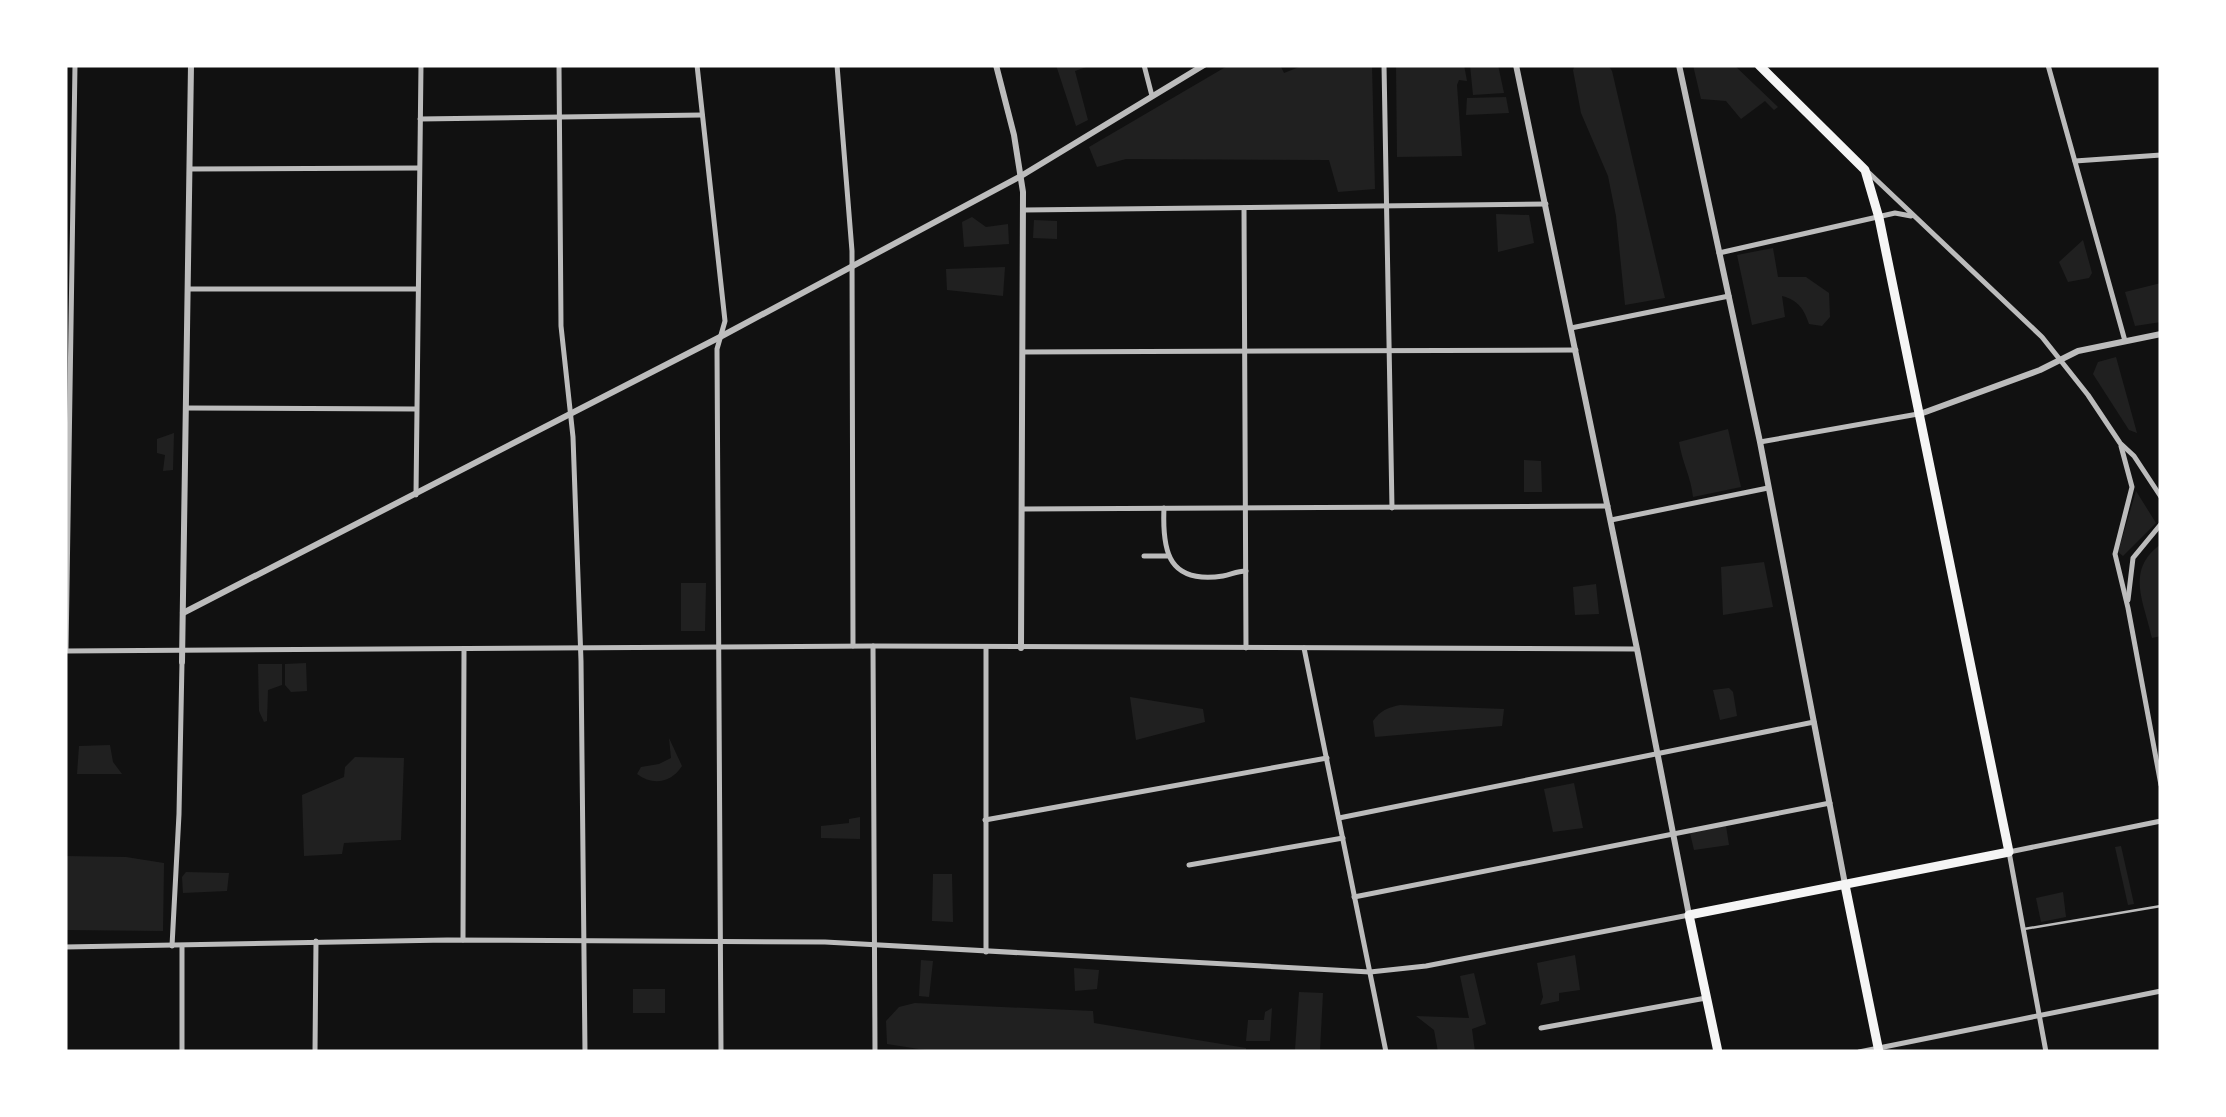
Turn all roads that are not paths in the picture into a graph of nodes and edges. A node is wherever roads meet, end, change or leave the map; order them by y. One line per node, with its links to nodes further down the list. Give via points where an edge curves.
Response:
1 (75, 65): 77 (street)
2 (191, 65): 22 (street)
3 (421, 65): 17 (street)
4 (558, 65): 18 (street)
5 (697, 65): 16 (street)
6 (837, 65): 32 (street)
7 (996, 65): 24 (street)
8 (1144, 65): 15 (street)
9 (1204, 65): 15 (street)
10 (1384, 65): 26 (street)
11 (1516, 65): 25 (street)
12 (1679, 65): 31 (street)
13 (1759, 65): 23 (main road)
14 (2048, 65): 20 (street)
15 (1152, 96): 24 (street)
16 (702, 116): 18 (street); 38 (street, via 725,320)
17 (420, 118): 18 (street); 21 (street)
18 (558, 118): 48 (street, via 560,326)
19 (2161, 155): 20 (street)
20 (2075, 160): 39 (street)
21 (419, 168): 22 (street); 33 (street)
22 (190, 170): 34 (street)
23 (1866, 170): 29 (main road); 30 (street)
24 (1021, 176): 28 (street); 32 (street)
25 (1546, 204): 26 (street); 36 (street)
26 (1386, 206): 27 (street); 41 (street)
27 (1244, 208): 28 (street); 43 (street)
28 (1023, 210): 42 (street)
29 (1879, 218): 30 (street, via 1895,213); 31 (street); 47 (main road)
30 (1917, 219): 44 (street)
31 (1720, 253): 35 (street)
32 (853, 266): 38 (street); 66 (street)
33 (417, 288): 34 (street); 46 (street)
34 (188, 289): 45 (street)
35 (1729, 296): 36 (street); 49 (street)
36 (1571, 328): 40 (street)
37 (2161, 334): 39 (street)
38 (720, 338): 48 (street); 68 (street)
39 (2125, 341): 44 (street)
40 (1576, 350): 41 (street); 54 (street)
41 (1391, 351): 43 (street); 57 (street)
42 (1023, 352): 43 (street); 58 (street)
43 (1245, 352): 56 (street)
44 (2062, 361): 47 (street); 50 (street)
45 (186, 408): 46 (street); 65 (street)
46 (416, 409): 52 (street)
47 (1918, 414): 49 (street); 89 (main road)
48 (571, 415): 52 (street); 76 (street)
49 (1760, 442): 51 (street)
50 (2120, 443): 53 (street); 64 (street, via 2132,487 2115,554)
51 (1768, 488): 59 (street); 79 (street)
52 (416, 495): 65 (street)
53 (2161, 497)
54 (1608, 506): 57 (street); 59 (street)
55 (1164, 508): 56 (street); 58 (street); 62 (street)
56 (1245, 508): 57 (street); 63 (street)
57 (1392, 508)
58 (1022, 509): 71 (street)
59 (1611, 520): 74 (street)
60 (2161, 524): 64 (street, via 2133,558)
61 (1144, 556): 62 (street)
62 (1168, 556): 63 (street, via 1189,575)
63 (1246, 571): 72 (street)
64 (2128, 608): 82 (street)
65 (183, 612): 69 (street)
66 (853, 646): 67 (street); 68 (street)
67 (873, 646): 70 (street); 100 (street)
68 (717, 647): 76 (street); 99 (street)
69 (182, 648): 75 (street); 77 (street); 78 (street)
70 (986, 648): 71 (street); 85 (street)
71 (1021, 648): 72 (street)
72 (1246, 648): 73 (street)
73 (1304, 648): 74 (street); 81 (street)
74 (1637, 648): 80 (street)
75 (464, 650): 76 (street); 96 (street)
76 (580, 650): 98 (street)
77 (65, 651)
78 (182, 662): 101 (street)
79 (1814, 722): 80 (street); 83 (street)
80 (1658, 753): 84 (street); 87 (street)
81 (1327, 758): 84 (street); 85 (street)
82 (2161, 785)
83 (1830, 803): 87 (street); 91 (street)
84 (1339, 818): 88 (street)
85 (985, 819): 104 (street)
86 (2161, 821): 89 (street)
87 (1672, 832): 92 (street); 94 (street)
88 (1343, 838): 90 (street); 92 (street)
89 (2009, 852): 91 (main road); 95 (street)
90 (1189, 865)
91 (1845, 885): 94 (main road); 110 (main road)
92 (1354, 897): 105 (street)
93 (2161, 906): 95 (lane)
94 (1689, 915): 105 (street); 107 (main road)
95 (2023, 930): 108 (street)
96 (463, 940): 97 (street); 98 (street)
97 (316, 942): 102 (street); 112 (street)
98 (585, 942): 99 (street); 113 (street)
99 (722, 942): 100 (street); 114 (street)
100 (875, 945): 104 (street); 115 (street)
101 (172, 946): 102 (street); 103 (street)
102 (182, 946): 111 (street)
103 (65, 947)
104 (986, 952): 105 (street)
105 (1370, 972): 116 (street)
106 (2161, 991): 108 (street)
107 (1706, 998): 109 (street); 117 (main road)
108 (2040, 1015): 110 (street); 119 (street)
109 (1541, 1028)
110 (1879, 1050): 118 (street)
111 (182, 1052)
112 (315, 1052)
113 (585, 1052)
114 (721, 1052)
115 (875, 1052)
116 (1386, 1052)
117 (1718, 1052)
118 (1859, 1052)
119 (2046, 1052)

